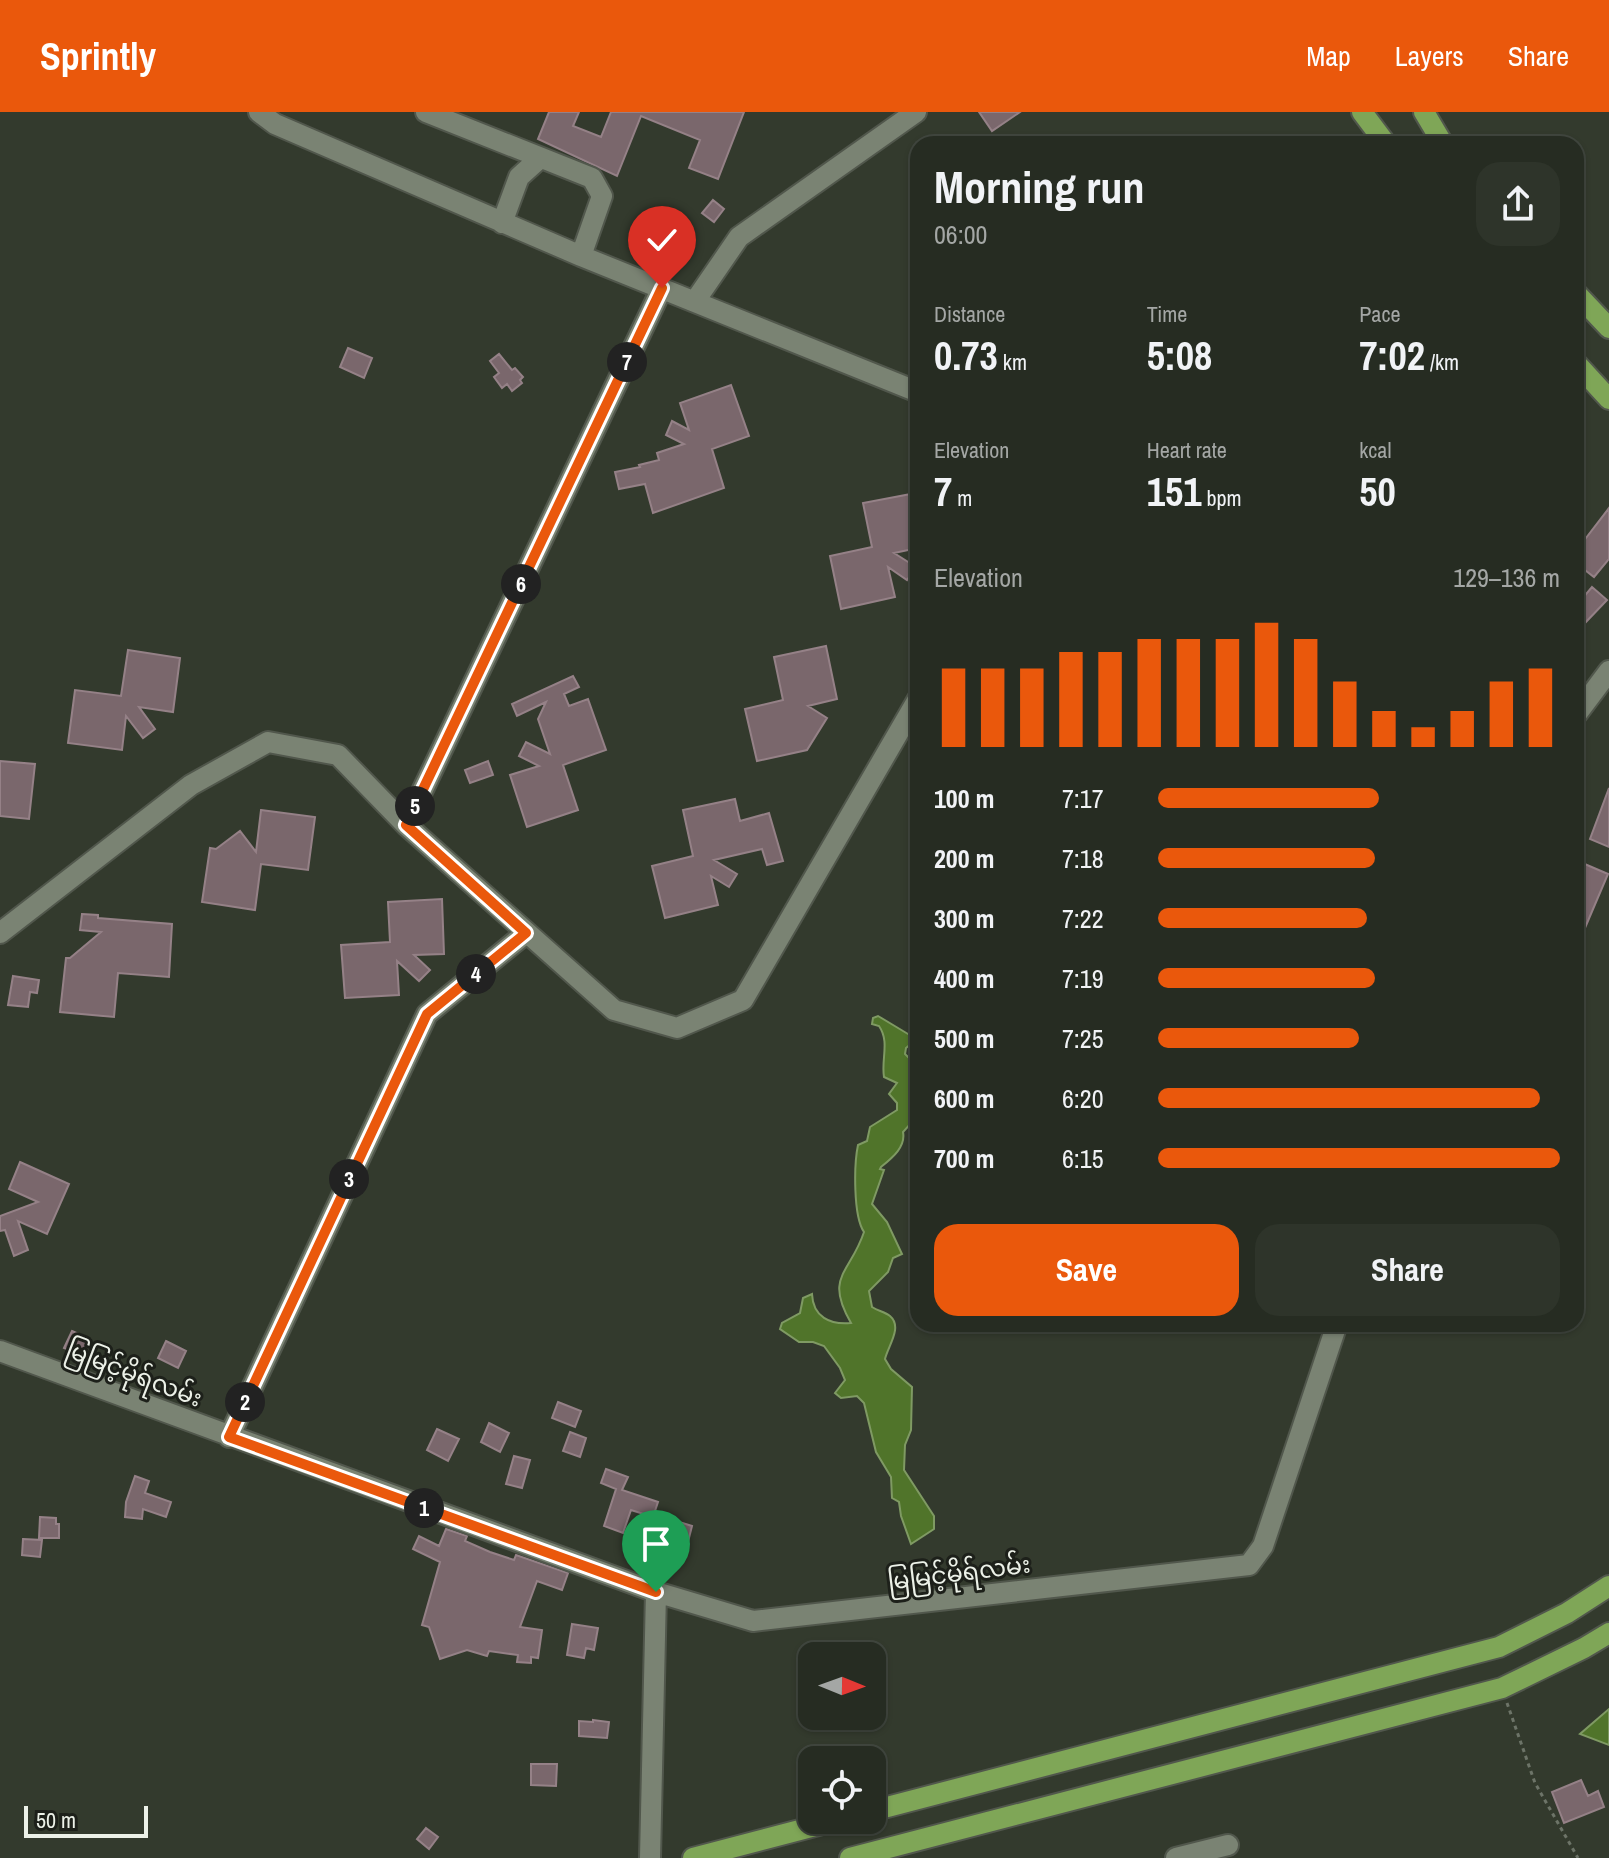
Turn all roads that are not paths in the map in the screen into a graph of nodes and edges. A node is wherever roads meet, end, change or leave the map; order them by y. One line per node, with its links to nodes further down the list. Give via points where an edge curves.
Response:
1 (259, 112): 9 (street, via 275,124)
2 (426, 112): 8 (street)
3 (916, 112): 12 (street, via 739,237)
4 (1424, 112): 7 (main road)
5 (1362, 113): 6 (main road)
6 (1380, 136)
7 (1438, 136)
8 (540, 158): 9 (street, via 519,177); 10 (street, via 592,178 602,196)
9 (502, 223): 10 (street)
10 (581, 256): 11 (street)
11 (662, 288): 12 (street); 21 (street)
12 (695, 301): 16 (street)
13 (1584, 301): 14 (main road)
14 (1609, 328)
15 (1584, 372): 17 (main road)
16 (910, 389)
17 (1609, 399)
18 (1609, 671): 19 (street)
19 (1584, 704)
20 (910, 713): 23 (street, via 743,1000 677,1028 614,1010)
21 (406, 825): 22 (street, via 338,755 268,742 191,785); 23 (street)
22 (0, 933)
23 (526, 933): 26 (street, via 427,1014)
24 (1334, 1332): 28 (street, မြမြင့်မိုရ်လမ်း, via 1263,1546 1249,1565 753,1621)
25 (0, 1351): 26 (street, မြမြင့်မိုရ်လမ်း)
26 (229, 1437): 28 (street, မြမြင့်မိုရ်လမ်း)
27 (1609, 1586): 30 (main road, via 1499,1647)
28 (656, 1592): 33 (street)
29 (1609, 1633): 35 (main road, via 1502,1688)
30 (886, 1807)
31 (798, 1830): 34 (main road)
32 (1228, 1845): 36 (street)
33 (650, 1858)
34 (693, 1858)
35 (850, 1858)
36 (1176, 1858)

